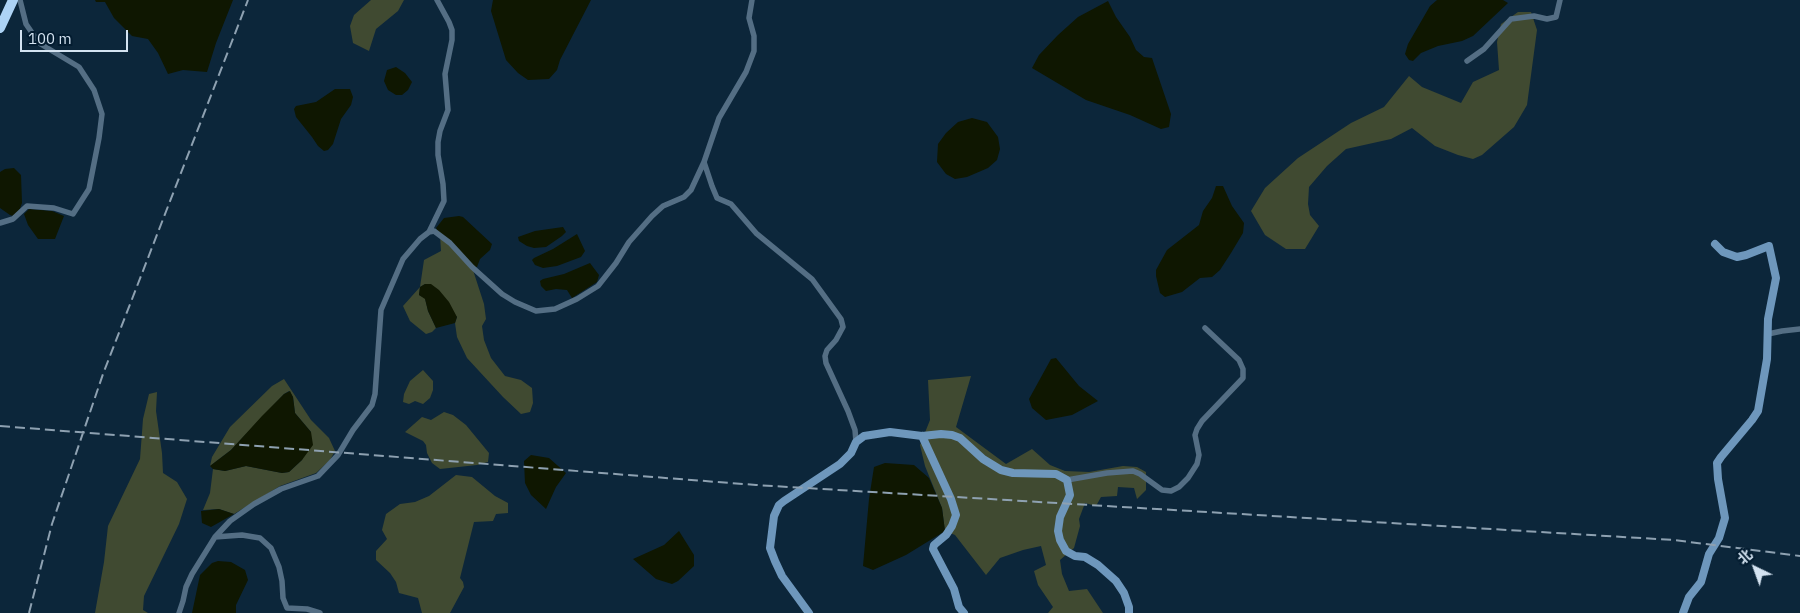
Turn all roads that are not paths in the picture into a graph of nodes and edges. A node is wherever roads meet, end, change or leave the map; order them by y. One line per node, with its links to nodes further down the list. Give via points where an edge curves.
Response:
1 (13, 0): 6 (highway)
2 (20, 0): 9 (street, via 26,24 39,43 79,67 94,90 102,114 89,189 73,214 54,208 27,206 13,219)
3 (438, 0): 10 (street, via 452,30 452,40 445,74 448,110 438,142 444,201)
4 (752, 0): 8 (street, via 749,18 754,51 746,72 719,118)
5 (1560, 0): 7 (street, via 1556,16 1511,19 1484,49)
6 (0, 28)
7 (1467, 61)
8 (704, 162): 10 (street, via 691,190 652,216 598,286 556,309 536,311 508,298 440,234); 16 (street, via 718,198 732,204 756,234 812,279 841,319 843,327 825,356 855,430)
9 (0, 223)
10 (429, 232): 18 (street, via 403,259 382,310 372,406 338,455 318,476 254,504)
11 (1715, 244): 14 (street, via 1723,252 1737,257 1769,246 1776,278)
12 (1205, 328): 17 (street, via 1239,360 1243,378 1197,429 1199,455 1188,478 1171,491 1162,490 1133,471)
13 (1800, 329): 14 (street)
14 (1768, 334): 24 (street, via 1758,411 1717,464 1725,518 1701,582 1689,597)
15 (922, 436): 16 (street, via 890,432 864,436); 17 (street, via 952,435 1001,470 1050,473); 22 (street, via 952,499 956,515 946,535 933,549)
16 (856, 442): 21 (street, via 852,453 840,464 784,500 774,516 770,548 782,576)
17 (1067, 480): 23 (street, via 1070,495 1060,517 1060,540 1066,550 1098,565 1116,581 1124,593)
18 (214, 536): 19 (street, via 192,574); 20 (street, via 260,538 271,548 280,567 287,608 307,608)
19 (179, 613)
20 (320, 613)
21 (810, 613)
22 (964, 613)
23 (1129, 613)
24 (1683, 613)

